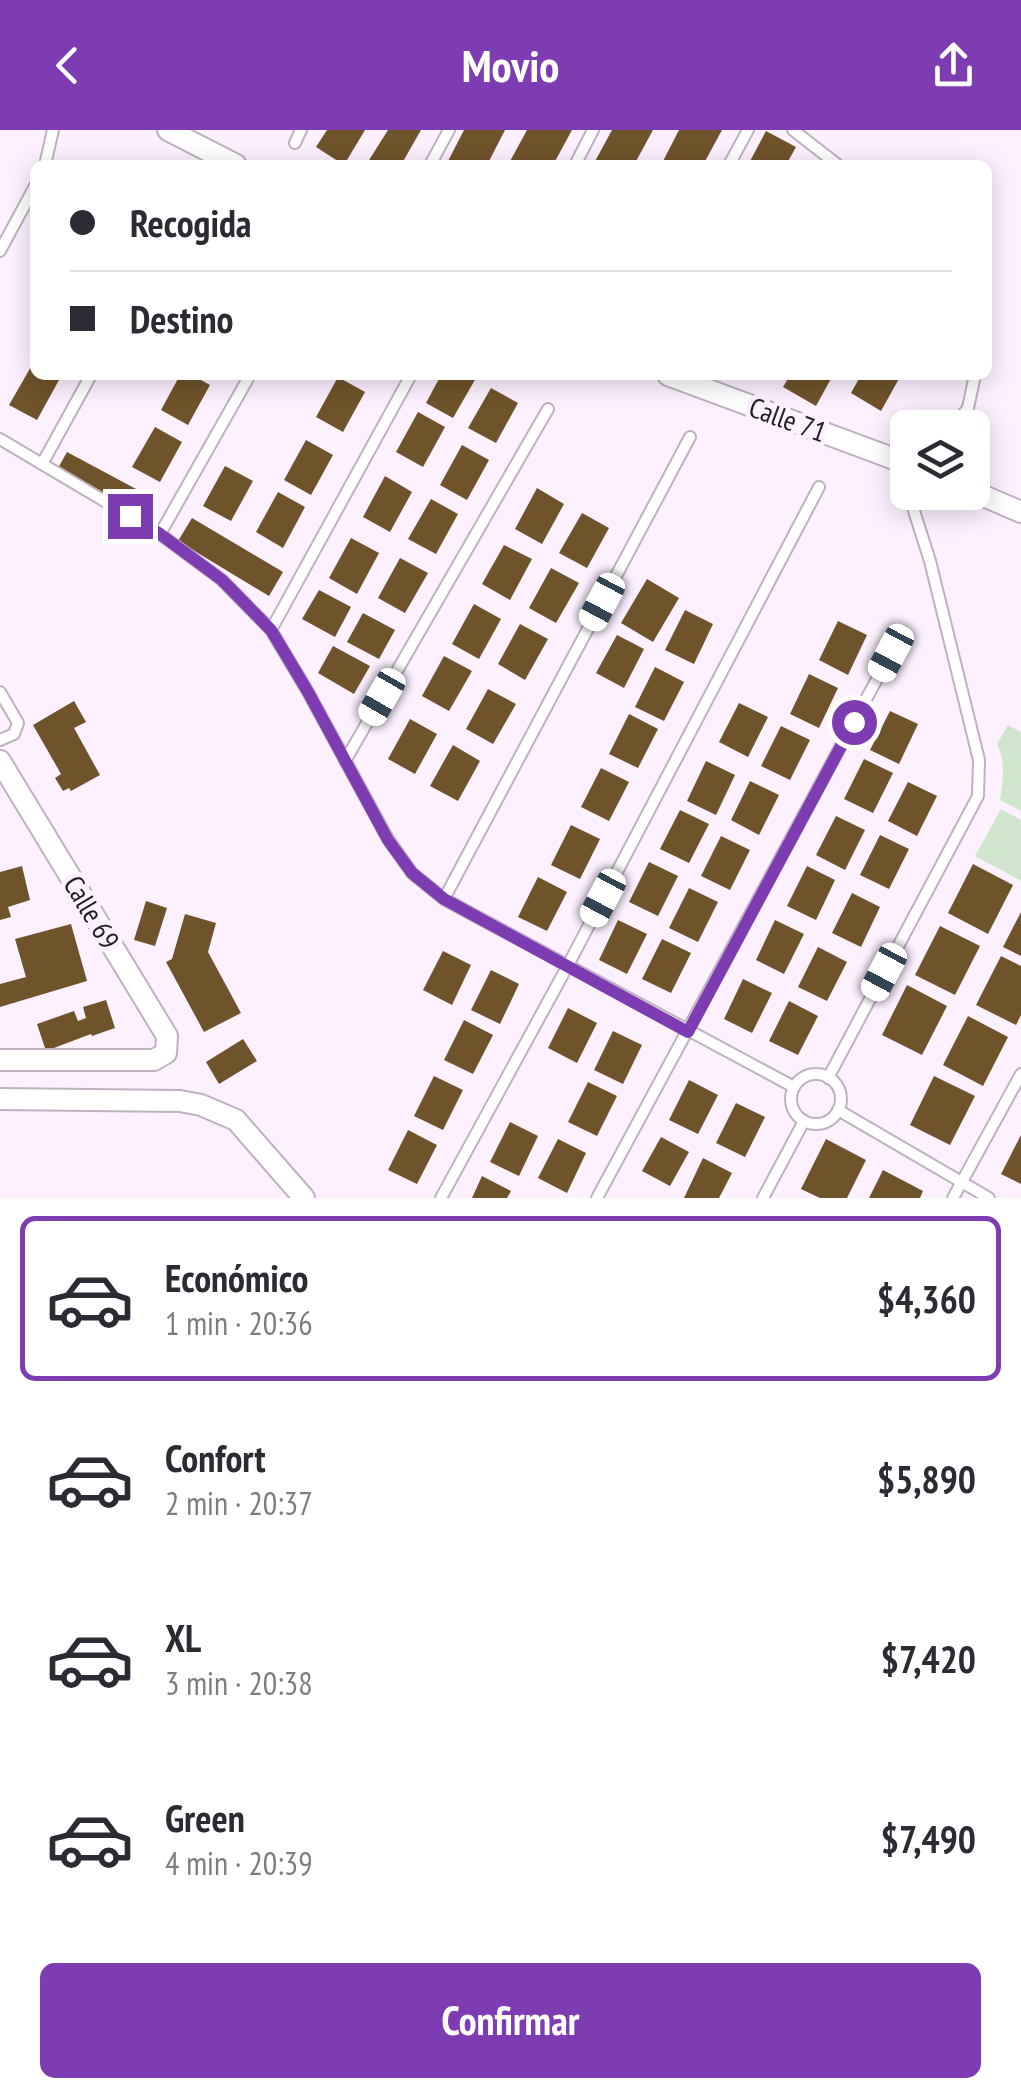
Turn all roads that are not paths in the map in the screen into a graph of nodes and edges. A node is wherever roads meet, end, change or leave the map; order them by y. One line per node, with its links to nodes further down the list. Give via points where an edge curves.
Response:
1 (53, 130): 9 (lane)
2 (168, 130): 10 (street)
3 (302, 130): 8 (lane)
4 (448, 130): 11 (lane)
5 (592, 130): 12 (lane)
6 (748, 130): 13 (lane)
7 (792, 130): 14 (lane)
8 (295, 143)
9 (46, 160)
10 (226, 160)
11 (433, 160)
12 (577, 160)
13 (733, 160)
14 (831, 160)
15 (30, 195): 16 (lane)
16 (0, 251)
17 (89, 380): 27 (lane)
18 (247, 380): 32 (lane)
19 (408, 380): 33 (lane)
20 (682, 380): 26 (street, Calle 71)
21 (974, 380): 23 (lane)
22 (548, 410): 37 (lane)
23 (966, 410)
24 (690, 436): 39 (lane)
25 (0, 438): 27 (lane)
26 (890, 455)
27 (42, 464): 32 (lane)
28 (819, 487): 40 (lane)
29 (990, 499): 31 (street)
30 (914, 510): 44 (lane, via 979,760 978,796)
31 (1021, 512)
32 (160, 534): 33 (lane, via 222,580)
33 (271, 630): 37 (lane)
34 (891, 653): 41 (lane)
35 (0, 692): 36 (lane, via 18,723 14,734)
36 (0, 740)
37 (344, 761): 39 (lane, via 388,840 412,873)
38 (0, 762): 42 (street, Calle 69, via 167,1036 166,1052 154,1060)
39 (444, 899): 40 (lane)
40 (567, 967): 41 (lane); 51 (lane)
41 (688, 1032): 45 (lane); 52 (lane)
42 (0, 1060)
43 (1021, 1074): 49 (lane)
44 (828, 1078): 45 (lane, via 806,1077); 47 (lane, via 838,1088)
45 (794, 1087): 48 (lane, via 792,1106)
46 (0, 1099): 50 (street, via 201,1105 236,1120)
47 (838, 1110): 48 (lane, via 823,1123); 49 (lane)
48 (804, 1121): 53 (lane)
49 (961, 1183): 54 (lane); 55 (lane)
50 (304, 1198)
51 (441, 1198)
52 (597, 1198)
53 (762, 1198)
54 (953, 1198)
55 (989, 1198)

